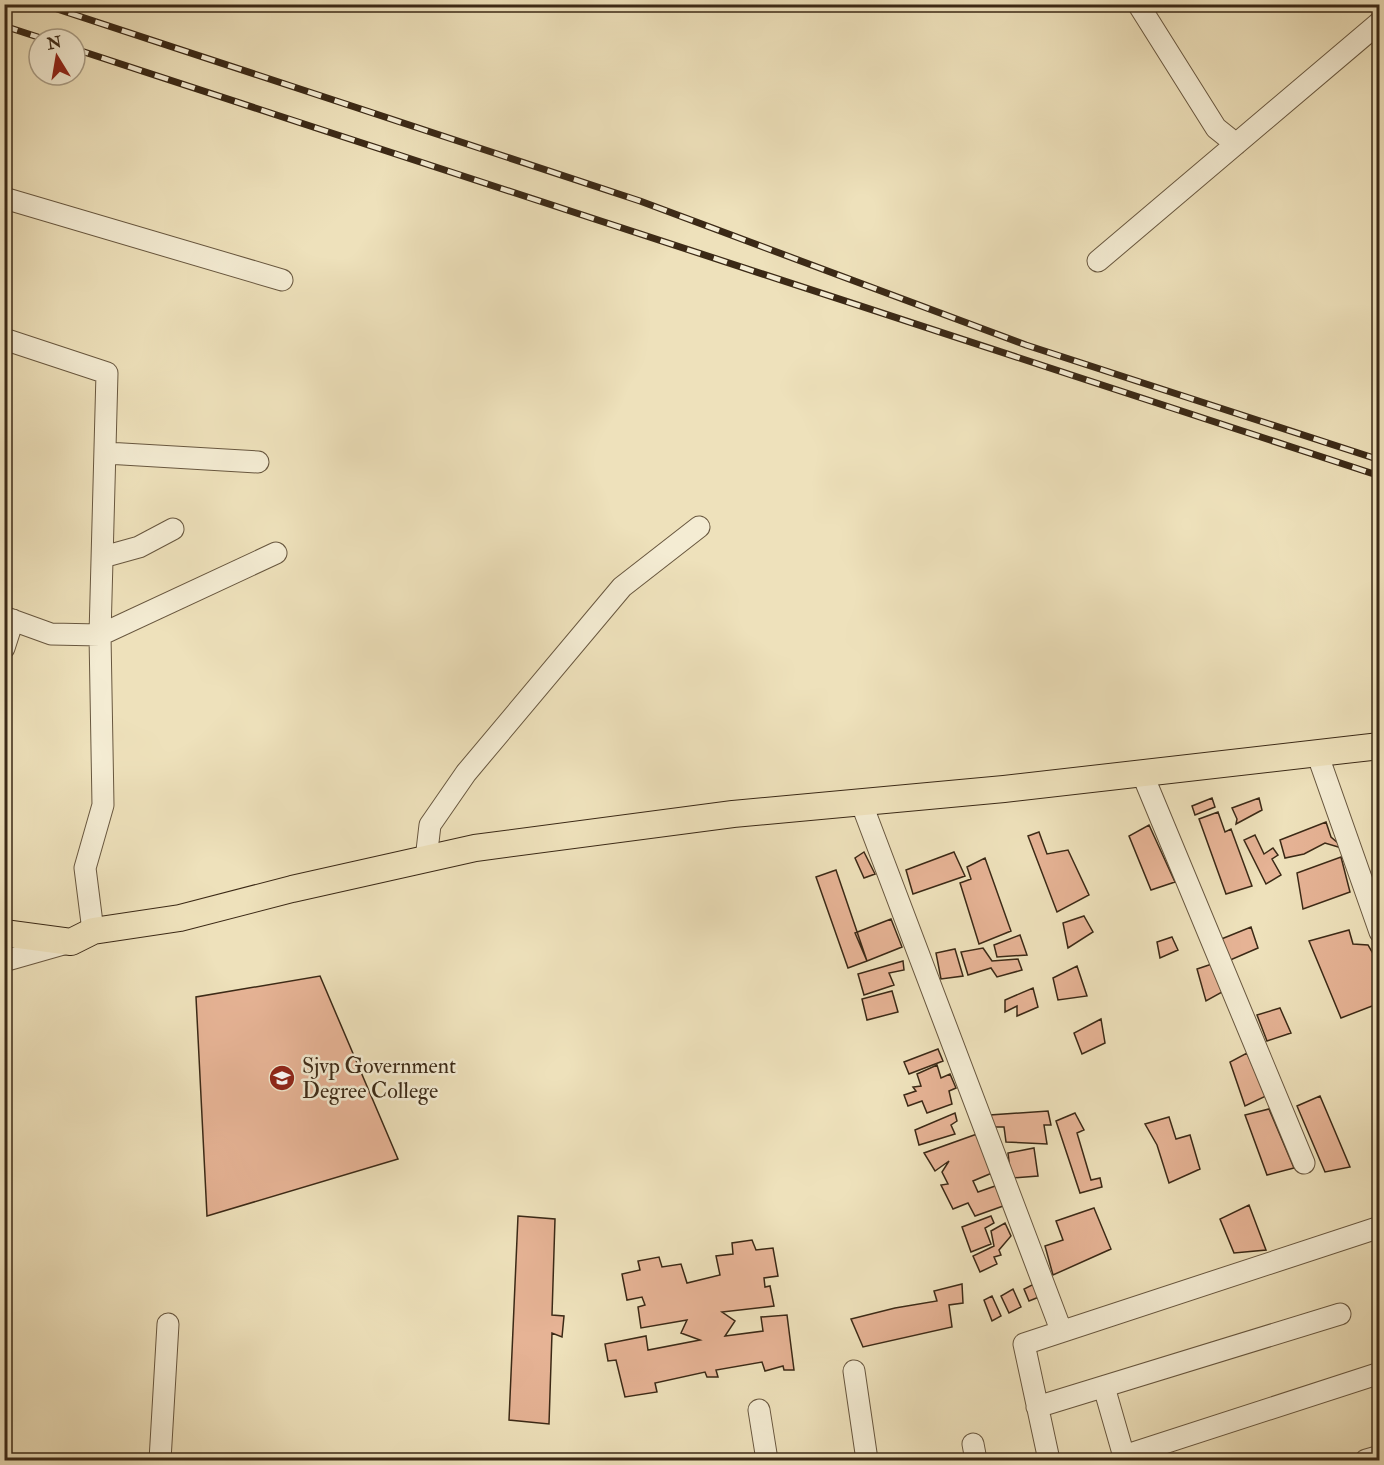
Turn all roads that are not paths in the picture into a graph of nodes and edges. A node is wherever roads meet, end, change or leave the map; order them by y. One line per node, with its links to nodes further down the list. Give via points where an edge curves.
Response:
1 (1138, 4): 3 (street, via 1216,128)
2 (1380, 22): 3 (street)
3 (1236, 144): 5 (street)
4 (4, 198): 6 (street)
5 (1098, 261)
6 (282, 280)
7 (5, 339): 8 (street, via 107,373)
8 (106, 453): 9 (street); 13 (street)
9 (258, 462)
10 (699, 527): 21 (street, via 622,586 466,773 430,825)
11 (173, 529): 13 (street, via 139,547)
12 (276, 553): 15 (street)
13 (103, 557): 15 (street)
14 (9, 619): 15 (street, via 51,634); 16 (street)
15 (100, 636): 24 (street, via 103,805 85,868)
16 (4, 648)
17 (1380, 746): 18 (main road)
18 (1317, 753): 19 (main road); 22 (street)
19 (1142, 773): 20 (main road); 26 (street)
20 (861, 802): 21 (main road, via 710,817 476,848); 30 (street)
21 (426, 859): 24 (main road, via 180,918)
22 (1380, 932)
23 (4, 933): 24 (main road)
24 (82, 936): 25 (street)
25 (4, 961)
26 (1304, 1163)
27 (1380, 1227): 30 (street)
28 (1341, 1314): 33 (street)
29 (168, 1324): 38 (street)
30 (1061, 1330): 34 (street, via 1024,1344)
31 (854, 1371): 40 (street)
32 (1380, 1373): 37 (street)
33 (1104, 1387): 34 (street); 37 (street)
34 (1037, 1407): 41 (street)
35 (759, 1410): 39 (street)
36 (1380, 1456): 42 (street)
37 (1125, 1458)
38 (160, 1461)
39 (766, 1461)
40 (867, 1461)
41 (1049, 1461)
42 (1366, 1461)

